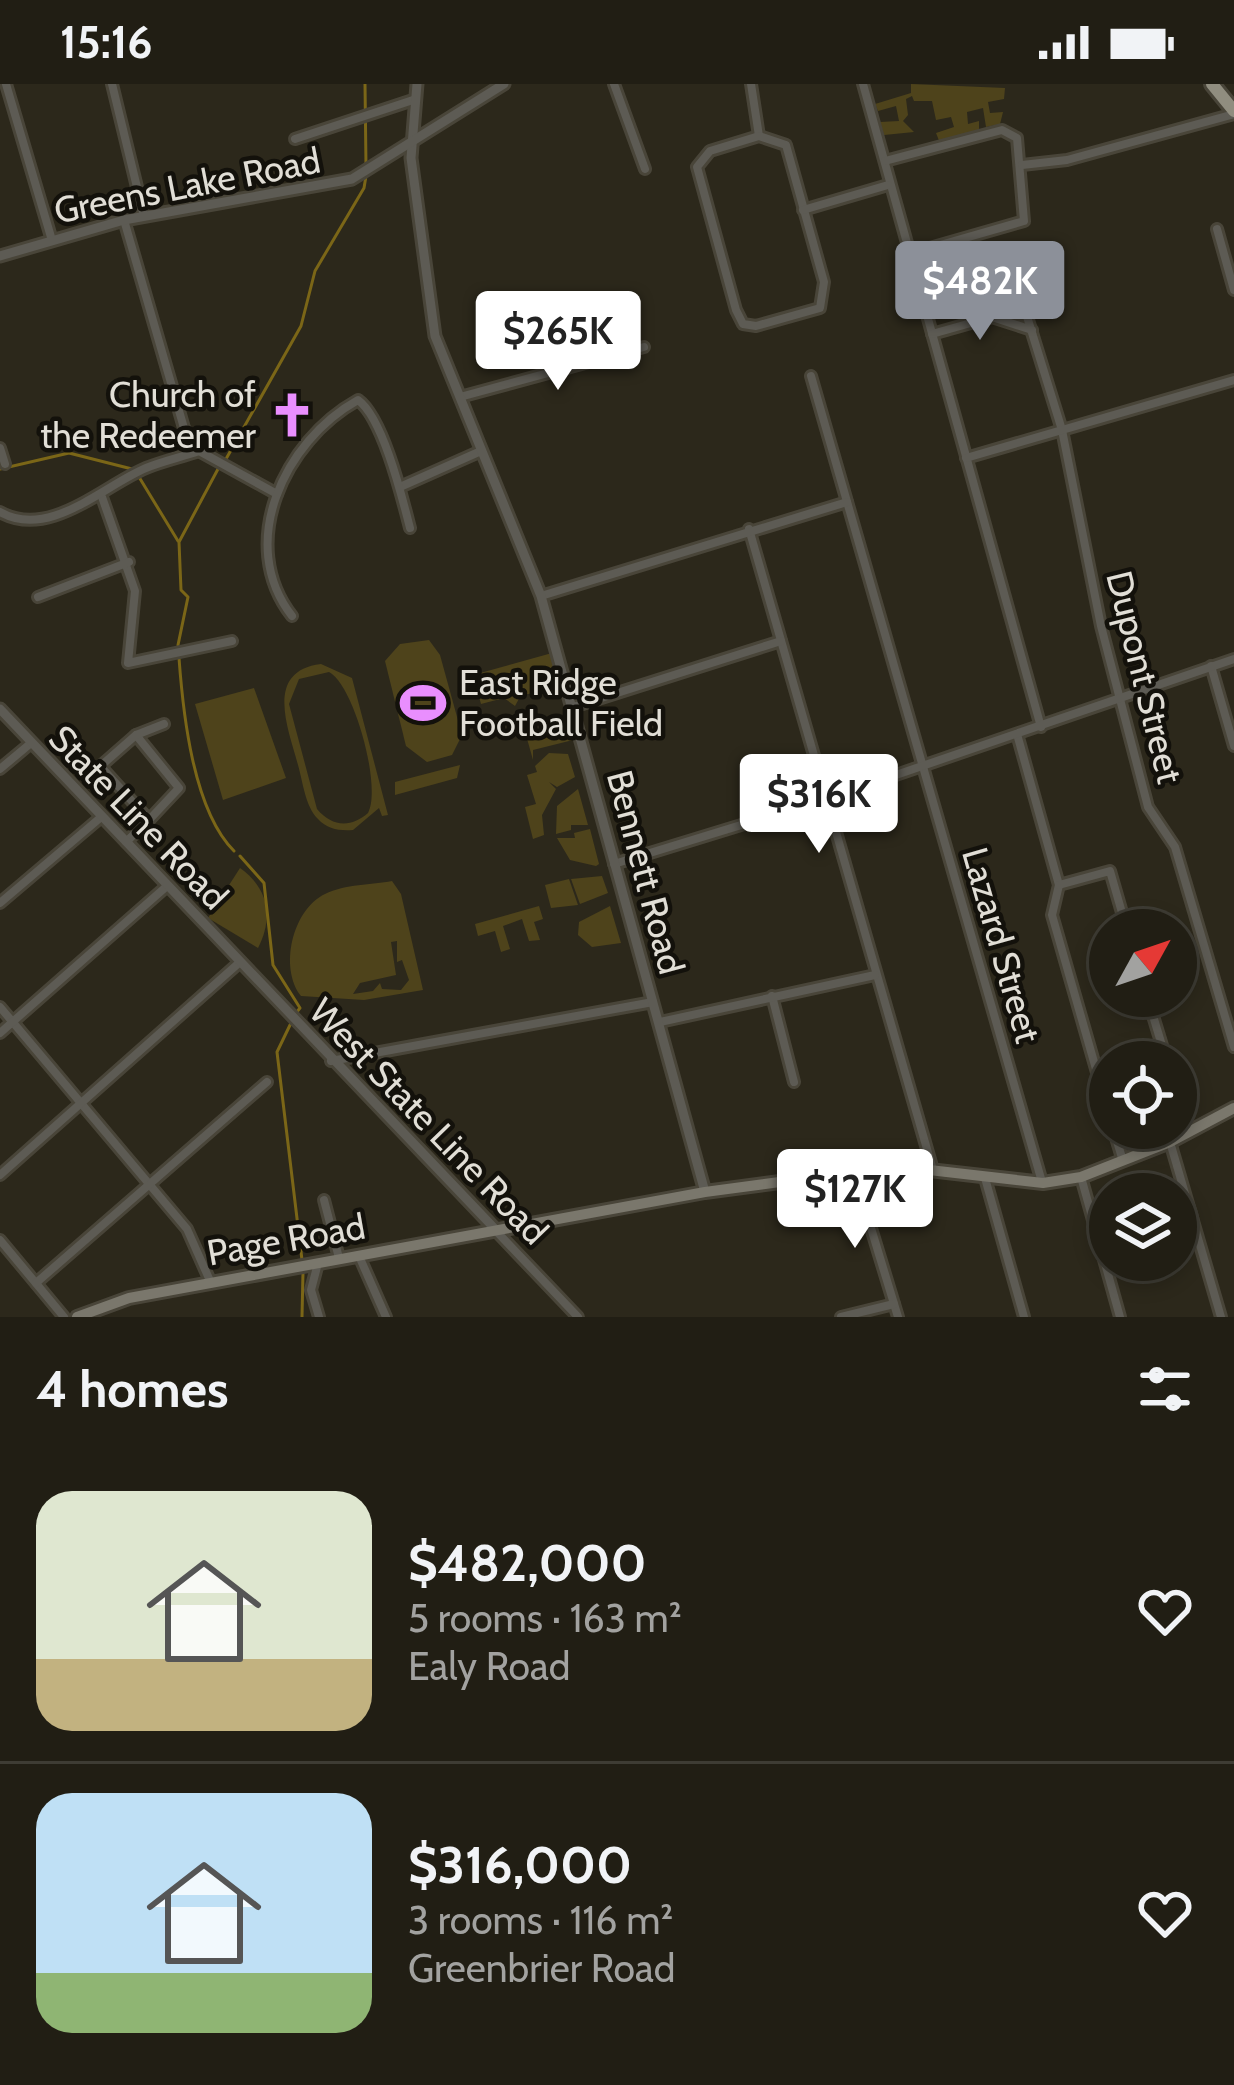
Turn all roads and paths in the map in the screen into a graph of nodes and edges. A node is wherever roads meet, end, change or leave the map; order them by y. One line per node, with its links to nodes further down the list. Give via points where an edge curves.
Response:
1 (6, 84): 22 (street)
2 (112, 84): 19 (street)
3 (417, 84): 9 (street, Bennett Road)
4 (504, 84): 13 (street, Greens Lake Road)
5 (614, 84): 16 (street)
6 (751, 84): 11 (street)
7 (863, 84): 14 (street)
8 (1212, 84): 10 (main road)
9 (416, 99): 12 (street); 13 (street, Bennett Road)
10 (1234, 112): 15 (street, via 1067,160)
11 (759, 136): 18 (street, via 786,145); 18 (street, via 710,151 697,167 743,324 820,308 824,282)
12 (295, 139)
13 (411, 142): 19 (street, Greens Lake Road, via 331,186); 32 (street, Bennett Road, via 435,336)
14 (885, 160): 15 (street, via 1002,130 1017,138); 17 (street)
15 (1022, 164): 23 (street, via 1024,221)
16 (645, 169)
17 (888, 185): 18 (street); 23 (street)
18 (803, 210)
19 (144, 216): 20 (street, Greens Lake Road)
20 (124, 220): 22 (street, Greens Lake Road); 35 (street, via 184,428)
21 (1216, 229): 25 (street)
22 (51, 237): 24 (street, Greens Lake Road)
23 (909, 254): 28 (street)
24 (0, 256)
25 (1234, 290)
26 (1025, 310): 27 (street, Dupont Street)
27 (1032, 330): 28 (street, via 992,317); 33 (street, Dupont Street)
28 (932, 334): 37 (street)
29 (644, 347): 32 (street)
30 (811, 376): 42 (street, Lazard Street)
31 (1234, 380): 33 (street)
32 (460, 397): 36 (street, Bennett Road)
33 (1062, 430): 37 (street); 54 (street, Dupont Street)
34 (0, 448): 38 (street)
35 (199, 451): 40 (street); 41 (street, via 142,469)
36 (481, 451): 39 (street); 48 (street, Bennett Road)
37 (966, 458): 58 (street)
38 (5, 464)
39 (400, 488): 40 (street, via 358,400 328,418); 44 (street)
40 (277, 494): 49 (street, via 264,554)
41 (102, 496): 43 (street, via 34,521); 46 (street)
42 (847, 502): 45 (street); 63 (street, Lazard Street)
43 (0, 512)
44 (410, 528)
45 (748, 529): 48 (street); 50 (street)
46 (130, 562): 47 (street); 51 (street, via 128,663)
47 (38, 596)
48 (541, 596): 55 (street, Bennett Road)
49 (292, 616)
50 (781, 640): 55 (street); 67 (street)
51 (232, 641)
52 (1234, 658): 53 (street)
53 (1211, 666): 54 (street); 62 (street)
54 (1119, 697): 58 (street); 85 (street, Dupont Street, via 1148,807 1175,848)
55 (574, 707): 71 (street, Bennett Road)
56 (0, 709): 61 (street, State Line Road)
57 (164, 724): 60 (street)
58 (1041, 727): 59 (street)
59 (1017, 734): 63 (street); 72 (street)
60 (136, 735): 64 (street); 69 (street, via 179,788)
61 (31, 743): 65 (street); 68 (street, State Line Road)
62 (1234, 746)
63 (922, 766): 67 (street); 101 (street, Lazard Street)
64 (100, 767): 66 (street); 69 (street)
65 (0, 769)
66 (87, 778)
67 (826, 799): 71 (street); 77 (street)
68 (100, 818): 70 (street, State Line Road); 74 (street)
69 (149, 820): 70 (street)
70 (125, 843): 73 (street, State Line Road)
71 (614, 864): 79 (street, Bennett Road)
72 (1059, 885): 75 (street, via 1110,871); 84 (street, via 1052,915)
73 (167, 886): 76 (street, State Line Road); 81 (street)
74 (0, 903)
75 (1121, 909)
76 (240, 962): 86 (street, West State Line Road); 89 (street)
77 (875, 975): 78 (street); 96 (street)
78 (772, 996): 82 (street); 88 (street)
79 (653, 1002): 82 (street, Bennett Road); 86 (street)
80 (0, 1007): 81 (street)
81 (13, 1022): 83 (street); 89 (street)
82 (660, 1022): 103 (street, Bennett Road)
83 (0, 1033)
84 (1089, 1044)
85 (1234, 1047)
86 (331, 1061): 105 (street, West State Line Road)
87 (267, 1082): 102 (street)
88 (794, 1082)
89 (83, 1100): 98 (street); 102 (street)
90 (1234, 1108): 91 (main road, Page Road)
91 (1197, 1128)
92 (1119, 1149): 95 (street)
93 (1155, 1149): 95 (main road, Page Road)
94 (1173, 1149): 122 (street)
95 (1123, 1163): 100 (main road, Page Road)
96 (933, 1170): 97 (main road, Page Road); 99 (main road, Page Road)
97 (854, 1172): 103 (main road, Page Road); 112 (street)
98 (0, 1175)
99 (986, 1178): 101 (main road, Page Road); 120 (street)
100 (1081, 1178): 101 (main road, Page Road); 121 (street)
101 (1042, 1183)
102 (151, 1184): 110 (street); 111 (street, via 187,1229)
103 (706, 1192): 105 (main road, Page Road)
104 (324, 1200): 108 (street)
105 (496, 1230): 107 (main road, Page Road); 117 (street, West State Line Road)
106 (0, 1240): 110 (street)
107 (358, 1256): 108 (main road, Page Road); 116 (street)
108 (339, 1258): 109 (main road, Page Road)
109 (318, 1264): 111 (main road, Page Road); 115 (street, via 311,1290)
110 (36, 1283): 113 (street)
111 (211, 1283): 114 (main road, Page Road)
112 (894, 1304): 118 (street); 119 (street)
113 (64, 1317)
114 (76, 1317)
115 (319, 1317)
116 (386, 1317)
117 (578, 1317)
118 (841, 1317)
119 (898, 1317)
120 (1024, 1317)
121 (1120, 1317)
122 (1221, 1317)

